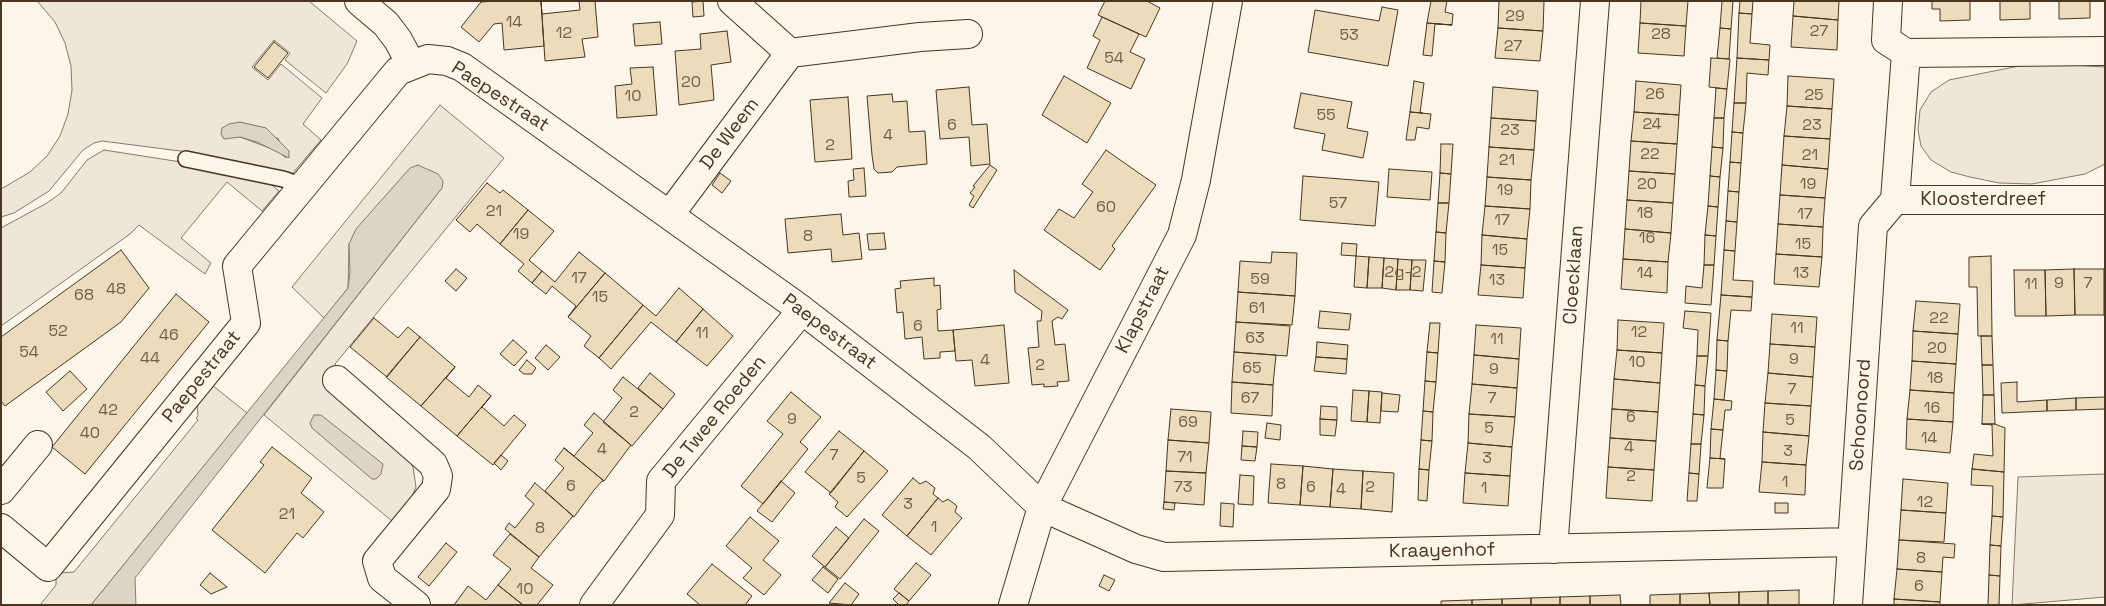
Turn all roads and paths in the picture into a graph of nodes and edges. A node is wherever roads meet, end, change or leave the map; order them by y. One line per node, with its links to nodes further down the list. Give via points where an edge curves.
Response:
1 (358, 1): 10 (street, via 386,24)
2 (732, 1): 8 (street)
3 (1228, 1): 21 (street, Klapstraat, via 1196,180 1182,235)
4 (1594, 1): 24 (street, Cloecklaan)
5 (1888, 1): 9 (street, via 1886,40)
6 (968, 34): 8 (street)
7 (2105, 51): 9 (street)
8 (790, 53): 15 (street, De Weem)
9 (1906, 53): 13 (street)
10 (411, 64): 12 (street, Paepestraat, via 398,71 385,85); 15 (street, Paepestraat, via 428,60 447,61 462,67)
11 (186, 159): 12 (lane)
12 (303, 186): 22 (street, Paepestraat, via 237,266 246,323 48,567)
13 (1895, 200): 14 (street, Kloosterdreef); 16 (street, Kloosterdreef)
14 (2105, 200)
15 (670, 214): 17 (street, Paepestraat)
16 (1873, 226): 23 (street, Schoonoord)
17 (802, 310): 21 (street, Paepestraat, via 979,447); 26 (street, De Twee Roeden, via 661,481 660,515)
18 (337, 380): 25 (street, via 433,464 438,476 436,489 377,561 382,578)
19 (38, 445): 20 (street)
20 (1, 490)
21 (1042, 507): 24 (street, Kraayenhof, via 1136,549 1164,557); 27 (street, Klapstraat)
22 (1, 528)
23 (1852, 542): 24 (street, Kraayenhof); 28 (street, Schoonoord)
24 (1553, 549)
25 (416, 605)
26 (594, 605)
27 (1013, 605)
28 (1848, 605)

